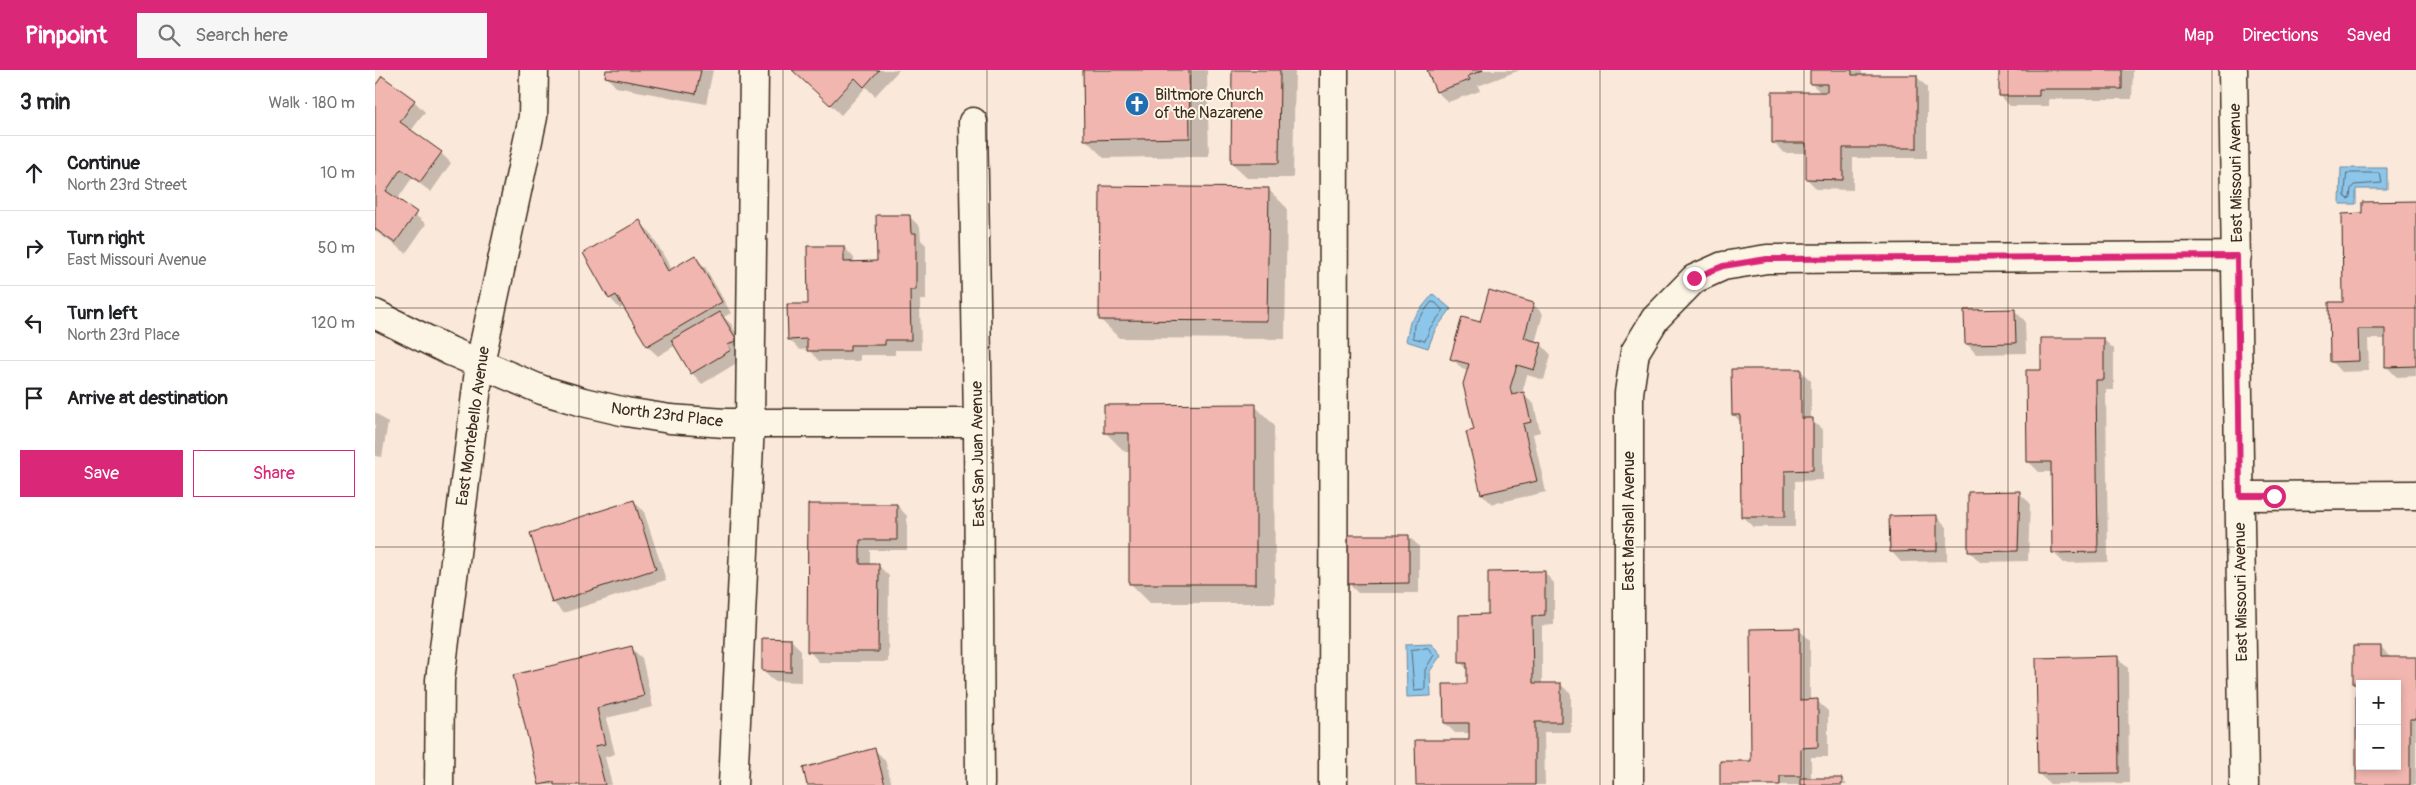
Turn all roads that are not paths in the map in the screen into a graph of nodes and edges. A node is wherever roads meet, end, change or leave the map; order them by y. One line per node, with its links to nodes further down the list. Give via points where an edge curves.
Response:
1 (534, 70): 8 (street, East Montebello Avenue, via 533,118)
2 (754, 70): 9 (street)
3 (1334, 70): 16 (street)
4 (2233, 70): 6 (street, East Missouri Avenue)
5 (973, 122): 10 (street, East San Juan Avenue)
6 (2237, 256): 12 (street, East Missouri Avenue); 17 (street, East Marshall Avenue, via 1767,259 1723,266 1694,278 1655,319 1635,352 1629,393)
7 (375, 314): 8 (street, North 23rd Place)
8 (480, 363): 9 (street, North 23rd Place, via 542,390 617,410 671,419); 13 (street, East Montebello Avenue, via 440,680)
9 (750, 423): 10 (street, North 23rd Place); 14 (street)
10 (978, 423): 15 (street, East San Juan Avenue)
11 (2416, 495): 12 (street)
12 (2240, 496): 18 (street, East Missouri Avenue)
13 (439, 785)
14 (733, 785)
15 (980, 785)
16 (1333, 785)
17 (1629, 785)
18 (2244, 785)

